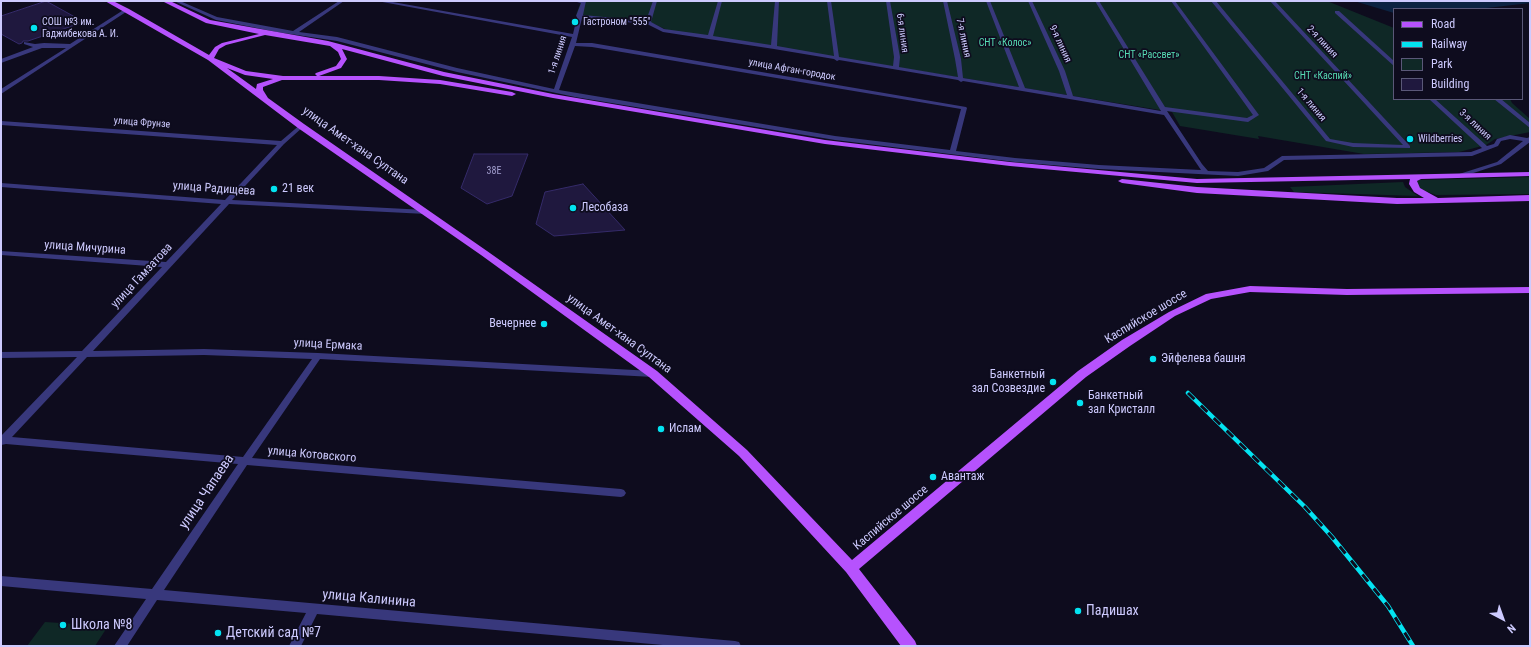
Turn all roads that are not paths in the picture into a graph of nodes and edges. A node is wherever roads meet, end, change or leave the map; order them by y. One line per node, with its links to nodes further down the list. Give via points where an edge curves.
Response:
1 (108, 1): 20 (main road)
2 (165, 1): 25 (main road, via 208,22)
3 (176, 1): 24 (street, via 216,18)
4 (342, 1): 24 (street)
5 (379, 1): 26 (street)
6 (575, 1): 7 (street)
7 (583, 1): 22 (street, 1-я линия)
8 (655, 1): 23 (street)
9 (720, 1): 27 (street)
10 (777, 1): 33 (street)
11 (829, 1): 35 (street)
12 (888, 1): 38 (street, 6-я линия, via 897,57)
13 (945, 1): 40 (street, 7-я линия)
14 (988, 1): 41 (street)
15 (1030, 1): 44 (street, 9-я линия, via 1062,71)
16 (1097, 1): 48 (street)
17 (1172, 1): 48 (street, via 1256,115 1248,120)
18 (1213, 1): 54 (street, 1-я линия, via 1328,140 1353,145)
19 (1272, 1): 55 (street, 2-я линия)
20 (127, 10): 32 (street); 34 (main road)
21 (1338, 12): 37 (street)
22 (579, 16): 23 (street); 26 (street, 1-я линия)
23 (648, 23): 27 (street, via 663,30)
24 (295, 32): 43 (street, via 337,39)
25 (270, 34): 29 (main road); 34 (main road, via 224,44 217,48)
26 (574, 36): 30 (street, 1-я линия)
27 (710, 38): 33 (street)
28 (26, 43): 31 (street)
29 (328, 43): 39 (main road, via 343,55 344,59 339,67 313,76); 62 (main road, via 443,74 547,95 825,142 1010,164 1197,181)
30 (573, 44): 43 (street, 1-я линия); 57 (street, улица Афган-городок, via 592,45 964,108)
31 (44, 45): 32 (street); 36 (street)
32 (70, 46): 42 (street)
33 (774, 47): 35 (street)
34 (210, 59): 39 (main road, via 245,73); 45 (main road, улица Амет-хана Султана)
35 (837, 59): 38 (street)
36 (1, 61)
37 (1393, 63)
38 (896, 68): 40 (street)
39 (283, 78): 45 (main road, via 260,86 258,90); 66 (main road, via 379,78 440,82 818,147 1196,190 1397,201)
40 (961, 80): 41 (street)
41 (1023, 90): 44 (street)
42 (1, 92)
43 (556, 92): 57 (street, via 835,138)
44 (1070, 97): 48 (street)
45 (264, 98): 50 (main road, улица Амет-хана Султана)
46 (1433, 100): 56 (street, 3-я линия)
47 (1498, 100): 51 (street)
48 (1165, 112): 59 (street)
49 (1, 123): 53 (street, улица Фрунзе)
50 (301, 126): 53 (street, улица Гамзатова); 69 (main road, улица Амет-хана Султана)
51 (1530, 126)
52 (1529, 140): 56 (street, via 1510,137 1499,140 1496,146); 61 (street, via 1499,163)
53 (282, 143): 68 (street, улица Гамзатова)
54 (1393, 146): 55 (street, 1-я линия); 58 (street)
55 (1408, 147)
56 (1487, 149): 58 (street, via 1472,154)
57 (953, 152): 59 (street, via 1098,168)
58 (1417, 156): 59 (street, via 1282,158 1260,172)
59 (1207, 173)
60 (1530, 174): 61 (main road)
61 (1458, 176): 62 (main road)
62 (1418, 177): 66 (main road, via 1412,184 1417,190)
63 (1, 184): 68 (street, улица Радищева)
64 (1512, 198): 65 (main road); 66 (main road); 67 (main road)
65 (1530, 198)
66 (1441, 200)
67 (1530, 201)
68 (228, 202): 69 (street, улица Радищева); 71 (street, улица Гамзатова)
69 (426, 212): 76 (main road, улица Амет-хана Султана)
70 (1, 253): 71 (street, улица Мичурина)
71 (168, 265): 73 (street, улица Гамзатова)
72 (1530, 290): 80 (main road, Каспийское шоссе, via 1347,292 1250,289 1209,296 1172,314 1082,374)
73 (85, 354): 74 (street, улица Ермака); 75 (street, улица Ермака, via 204,352); 77 (street, улица Гамзатова)
74 (1, 355)
75 (318, 356): 76 (street, улица Ермака); 78 (street, улица Чапаева)
76 (653, 374): 80 (main road, улица Амет-хана Султана, via 742,453)
77 (2, 441): 78 (street, улица Котовского)
78 (245, 461): 79 (street, улица Котовского); 82 (street, улица Чапаева)
79 (621, 493)
80 (851, 568): 87 (main road, улица Амет-хана Султана)
81 (1, 581): 82 (street, улица Калинина)
82 (154, 595): 83 (street, улица Калинина); 84 (street, улица Чапаева)
83 (314, 609): 85 (street); 86 (street, улица Калинина)
84 (120, 646)
85 (295, 646)
86 (735, 646)
87 (910, 646)

